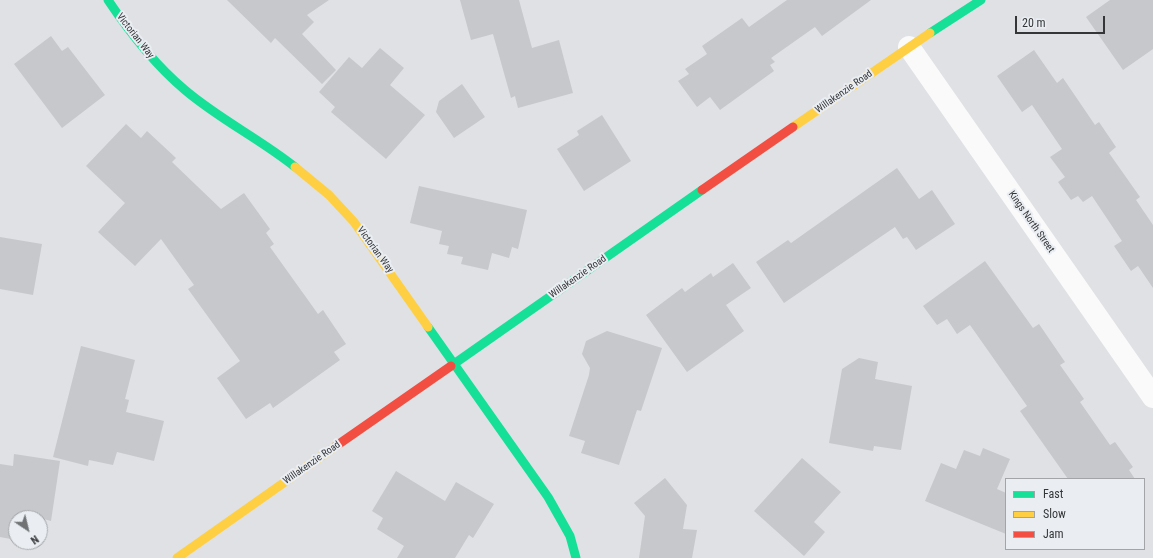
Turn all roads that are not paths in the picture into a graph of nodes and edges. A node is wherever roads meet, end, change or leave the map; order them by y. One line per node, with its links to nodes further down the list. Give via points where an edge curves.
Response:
1 (108, 0): 4 (street, Victorian Way, via 140,45 184,89 299,169 336,202 364,235)
2 (981, 0): 3 (street, Willakenzie Road)
3 (909, 47): 4 (street, Willakenzie Road); 5 (street, Kings North Street)
4 (455, 363): 6 (street, Willakenzie Road); 7 (street, Victorian Way, via 560,517 570,536)
5 (1153, 397)
6 (177, 558)
7 (576, 558)

